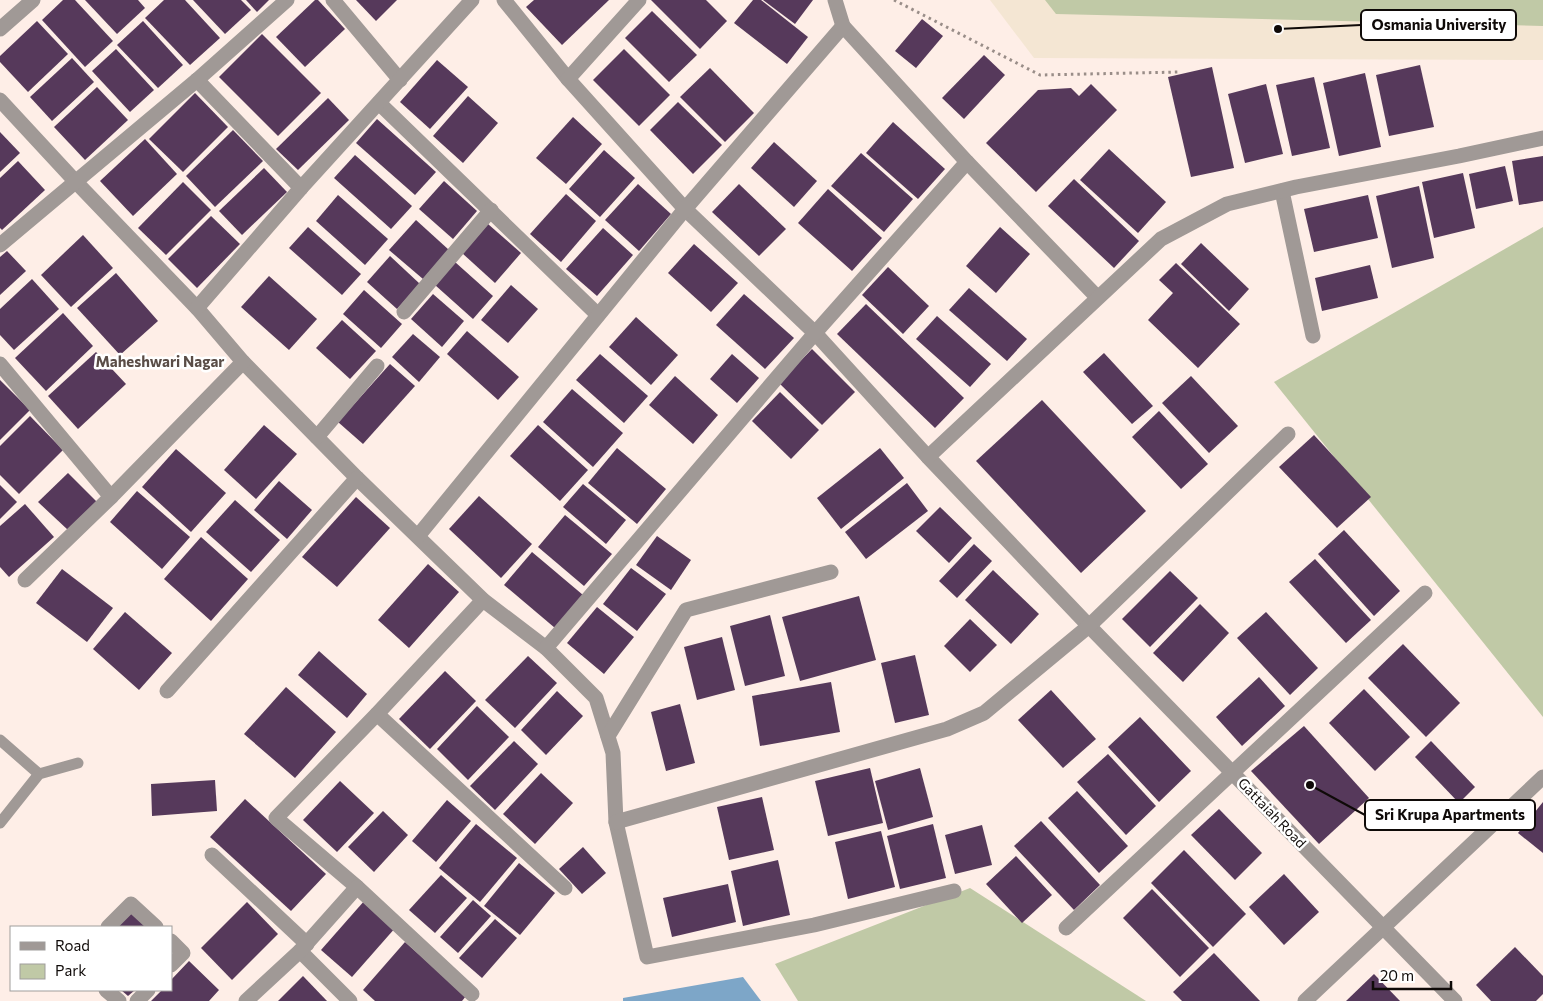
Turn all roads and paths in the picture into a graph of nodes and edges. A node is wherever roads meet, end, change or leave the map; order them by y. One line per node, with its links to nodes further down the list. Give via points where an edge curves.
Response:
1 (33, 0): 10 (street)
2 (287, 0): 13 (street)
3 (333, 0): 14 (street)
4 (472, 0): 14 (street)
5 (504, 0): 12 (street, Gattaiah Road)
6 (639, 0): 12 (street)
7 (835, 0): 9 (street)
8 (894, 0): 11 (path, via 1040,75)
9 (843, 26): 18 (street); 22 (street)
10 (0, 29)
11 (1180, 72)
12 (568, 79): 22 (street, Gattaiah Road)
13 (197, 80): 19 (street); 20 (street)
14 (400, 80): 16 (street)
15 (0, 100): 19 (street)
16 (379, 103): 20 (street); 23 (street)
17 (1543, 138): 21 (street)
18 (967, 162): 25 (street); 29 (street)
19 (75, 181): 24 (street); 26 (street)
20 (300, 188): 26 (street)
21 (1282, 191): 25 (street, via 1227,204 1161,239); 30 (street)
22 (685, 209): 28 (street); 29 (street, Gattaiah Road)
23 (491, 210): 27 (street); 28 (street)
24 (0, 245)
25 (1098, 297): 36 (street)
26 (197, 308): 31 (street)
27 (404, 312)
28 (598, 315): 39 (street)
29 (816, 334): 36 (street, Gattaiah Road); 45 (street)
30 (1313, 336)
31 (243, 362): 35 (street); 38 (street)
32 (0, 364): 38 (street)
33 (377, 366): 35 (street)
34 (1288, 434): 44 (street)
35 (317, 437): 37 (street)
36 (928, 457): 44 (street, Gattaiah Road)
37 (357, 478): 39 (street); 46 (street)
38 (110, 497): 41 (street)
39 (418, 536): 43 (street)
40 (831, 572): 48 (street, via 686,610)
41 (25, 580)
42 (1425, 593): 51 (street)
43 (482, 600): 45 (street); 47 (street)
44 (1089, 626): 51 (street, Gattaiah Road); 55 (street, via 984,713 947,729)
45 (546, 648): 48 (street, via 596,698)
46 (167, 691)
47 (377, 714): 57 (street, via 276,818); 58 (street)
48 (608, 736): 55 (street, via 613,754)
49 (0, 740): 52 (lane)
50 (78, 763): 52 (lane)
51 (1233, 772): 62 (street, Gattaiah Road); 63 (street)
52 (39, 774): 54 (lane)
53 (1543, 777): 62 (street)
54 (0, 822)
55 (616, 822): 59 (street, via 647,957 814,925)
56 (212, 855): 65 (street)
57 (357, 887): 65 (street); 69 (street)
58 (565, 888)
59 (954, 891)
60 (109, 926): 61 (street, via 131,904)
61 (155, 926)
62 (1383, 927): 74 (street); 75 (street, Gattaiah Road)
63 (1066, 928)
64 (172, 942): 66 (street, via 183,953)
65 (303, 948): 72 (street); 73 (street)
66 (172, 964)
67 (107, 991): 70 (street)
68 (147, 991): 71 (street)
69 (472, 994)
70 (119, 1001)
71 (137, 1001)
72 (246, 1001)
73 (350, 1001)
74 (1304, 1001)
75 (1456, 1001)

